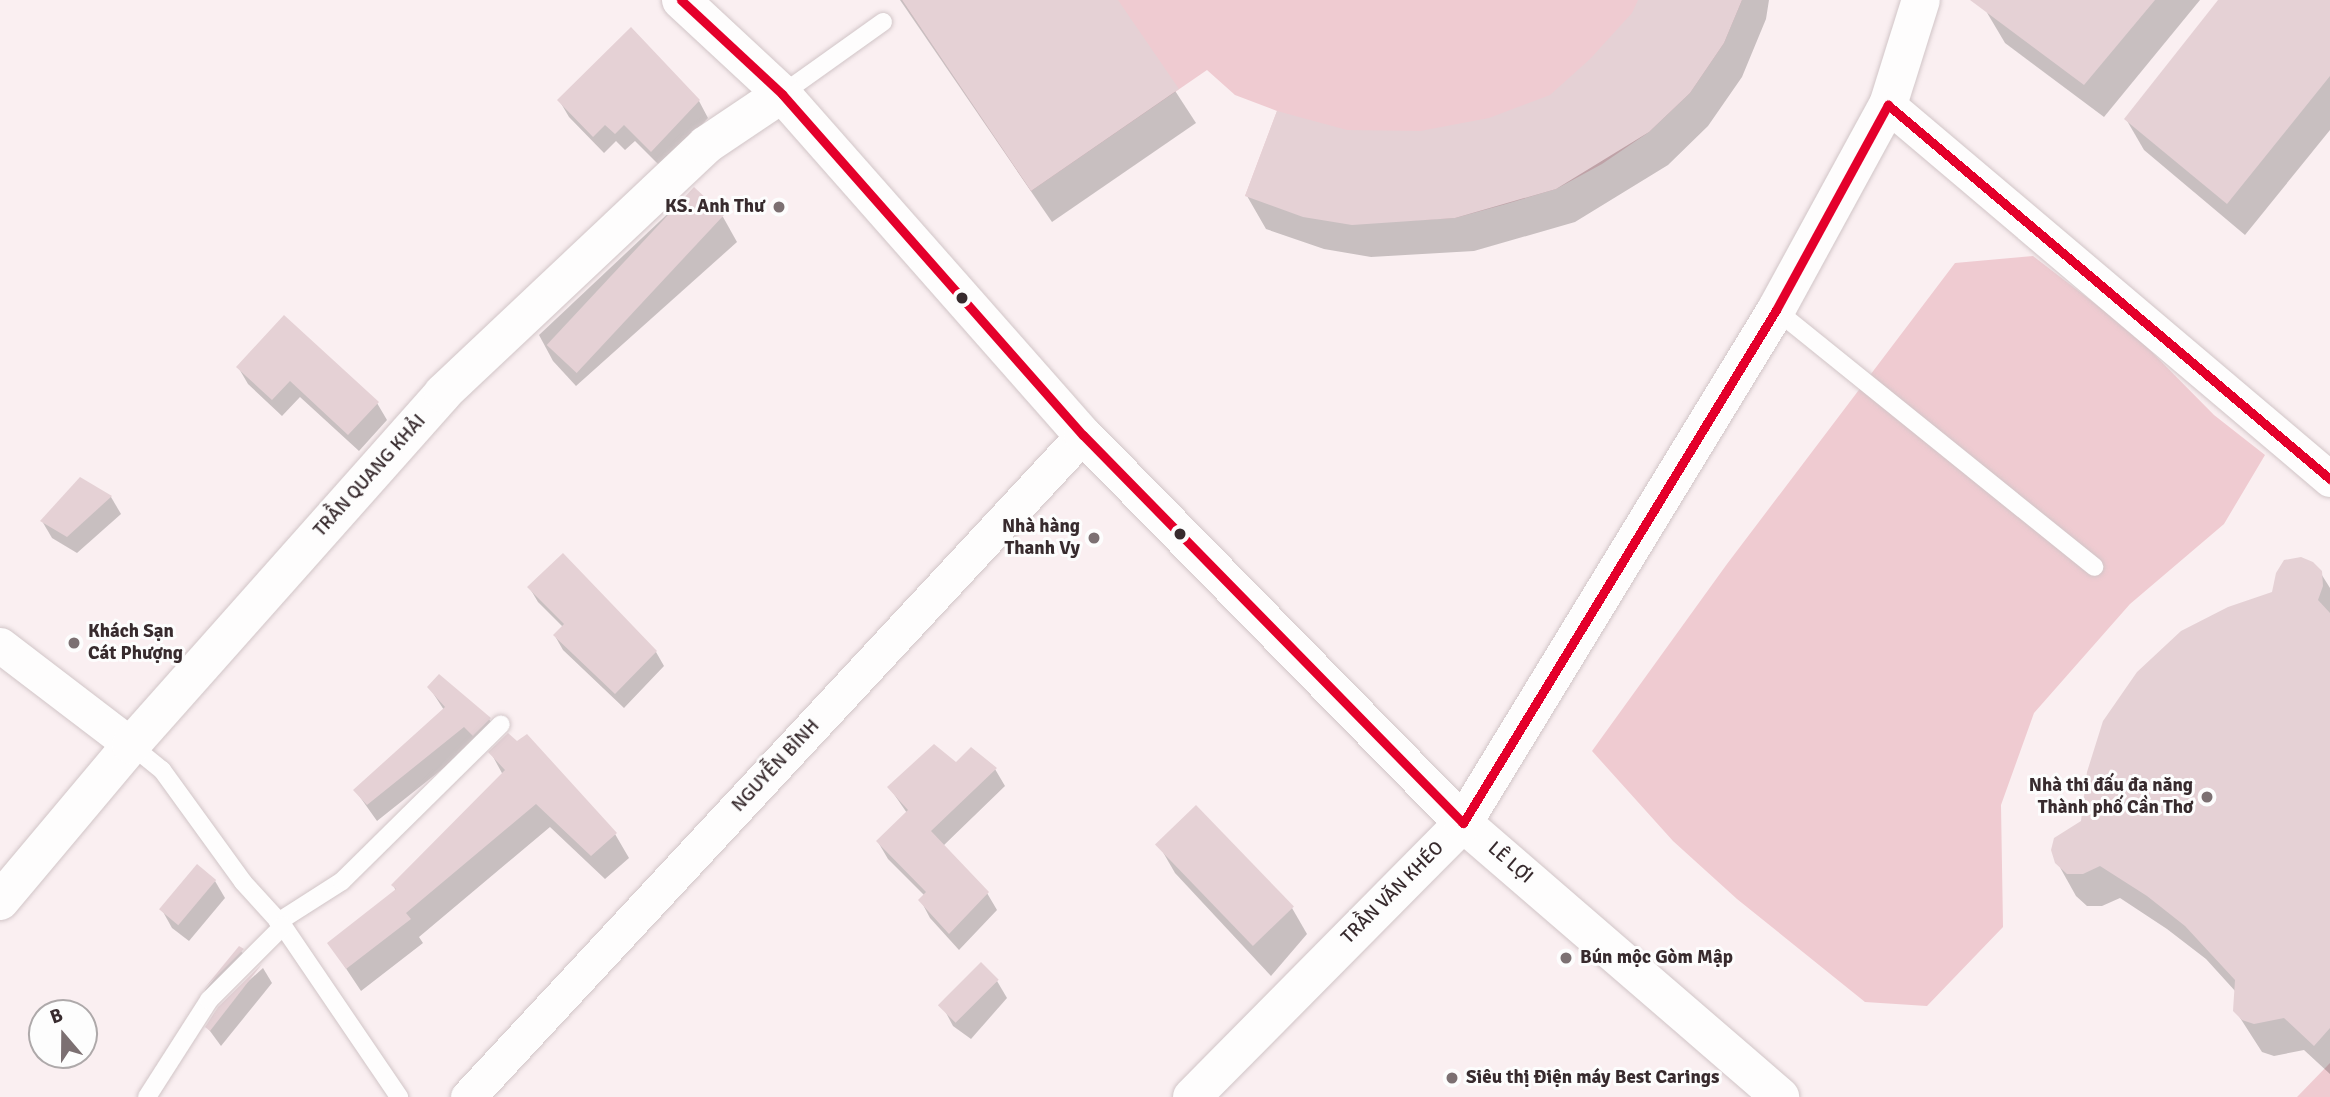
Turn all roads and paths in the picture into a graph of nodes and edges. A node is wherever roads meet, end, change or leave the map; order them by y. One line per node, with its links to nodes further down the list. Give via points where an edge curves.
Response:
1 (681, 0): 4 (street, LÊ LỢI)
2 (1921, 0): 5 (street, TRẦN VĂN KHÉO)
3 (883, 22): 4 (lane)
4 (782, 94): 7 (street, LÊ LỢI); 12 (street, TRẦN QUANG KHẢI, via 706,145 443,393)
5 (1888, 105): 6 (street, TRẦN VĂN KHÉO); 8 (street)
6 (1776, 310): 9 (lane); 13 (street, TRẦN VĂN KHÉO)
7 (1083, 435): 13 (street, LÊ LỢI); 18 (street, NGUYỄN BÌNH)
8 (2330, 479)
9 (2094, 567)
10 (0, 645): 12 (street)
11 (501, 724): 15 (lane, via 342,881)
12 (131, 745): 14 (street, TRẦN QUANG KHẢI); 15 (lane, via 162,770 243,882)
13 (1463, 823): 19 (street, TRẦN VĂN KHÉO); 20 (street, LÊ LỢI)
14 (1, 899)
15 (281, 924): 16 (lane, via 209,1000); 17 (lane)
16 (148, 1097)
17 (400, 1097)
18 (468, 1097)
19 (1192, 1097)
20 (1780, 1097)

